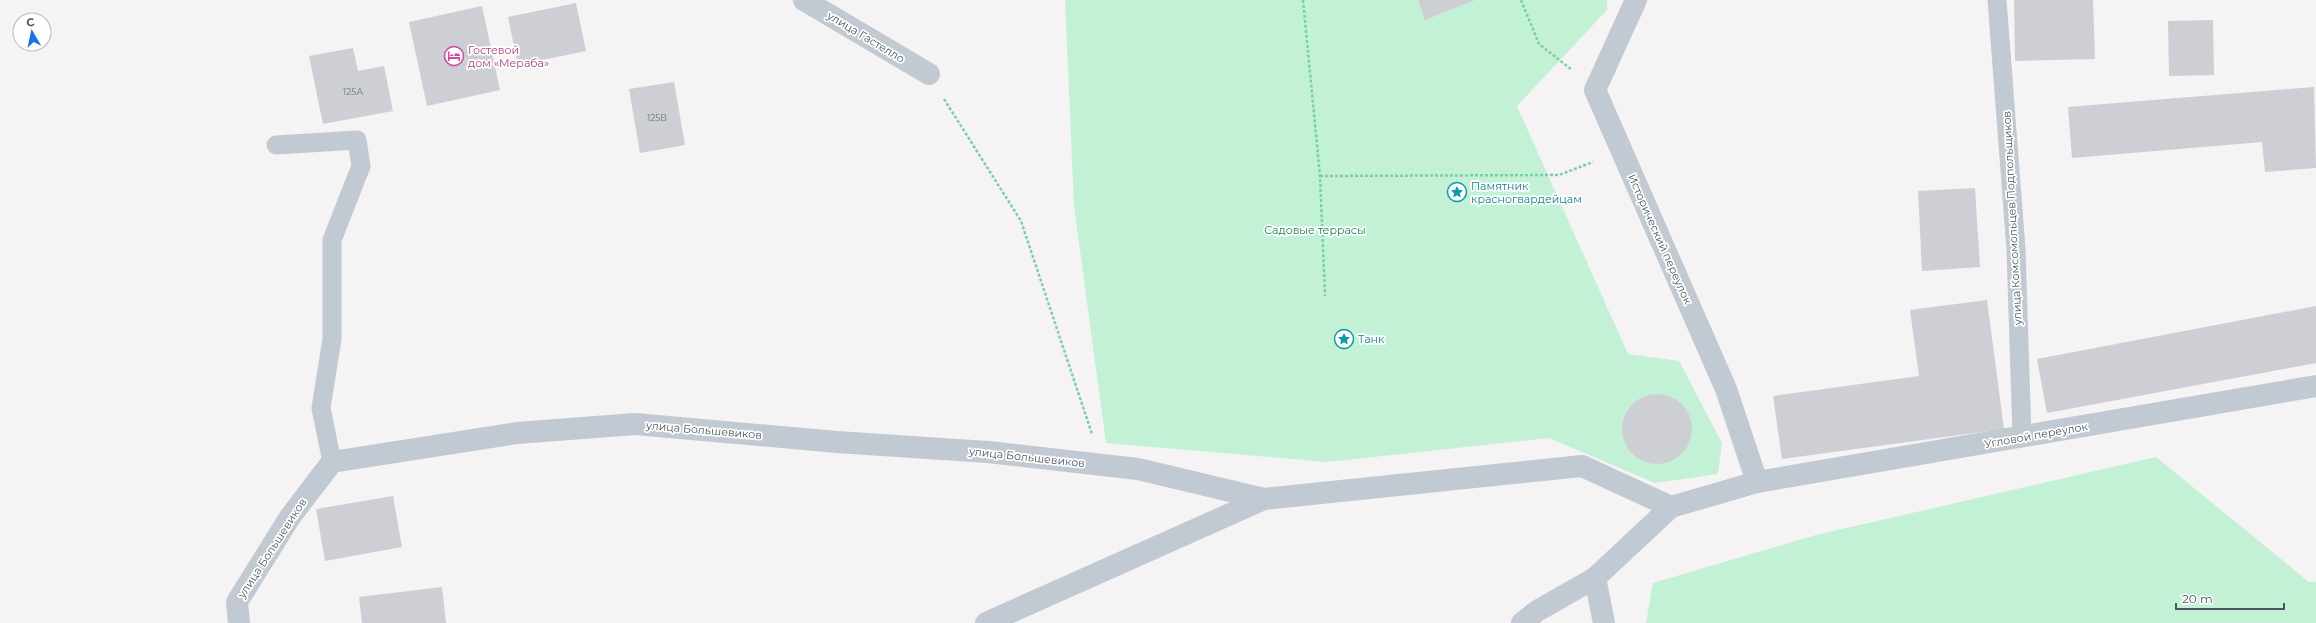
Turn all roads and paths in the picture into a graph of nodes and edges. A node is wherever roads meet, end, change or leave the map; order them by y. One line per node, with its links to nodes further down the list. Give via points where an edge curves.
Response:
1 (804, 0): 6 (street, улица Гастелло)
2 (1302, 0): 10 (path)
3 (1521, 0): 7 (path, via 1539,44)
4 (1636, 0): 7 (street)
5 (1997, 0): 13 (lane, улица Комсомольцев Подпольщиков, via 2016,250)
6 (929, 74): 15 (path, via 1022,221)
7 (1595, 90): 9 (street, Исторический переулок)
8 (276, 145): 14 (lane, via 357,140 361,166 332,240 332,339 322,408)
9 (1622, 152): 10 (path, via 1560,175); 16 (street, Исторический переулок, via 1726,388)
10 (1320, 176): 11 (path)
11 (1325, 296)
12 (2316, 386): 13 (street, Угловой переулок)
13 (2022, 437): 16 (street, Угловой переулок)
14 (332, 462): 15 (street, улица Большевиков, via 517,433 635,424 988,452); 20 (street, улица Большевиков, via 290,517 237,602)
15 (1103, 465): 17 (street, улица Большевиков, via 1138,470)
16 (1757, 482): 18 (street, Угловой переулок)
17 (1264, 499): 18 (street, via 1582,466); 21 (street)
18 (1671, 507): 19 (street)
19 (1595, 578): 22 (street, via 1537,611); 23 (street)
20 (239, 623)
21 (986, 623)
22 (1522, 623)
23 (1604, 623)

